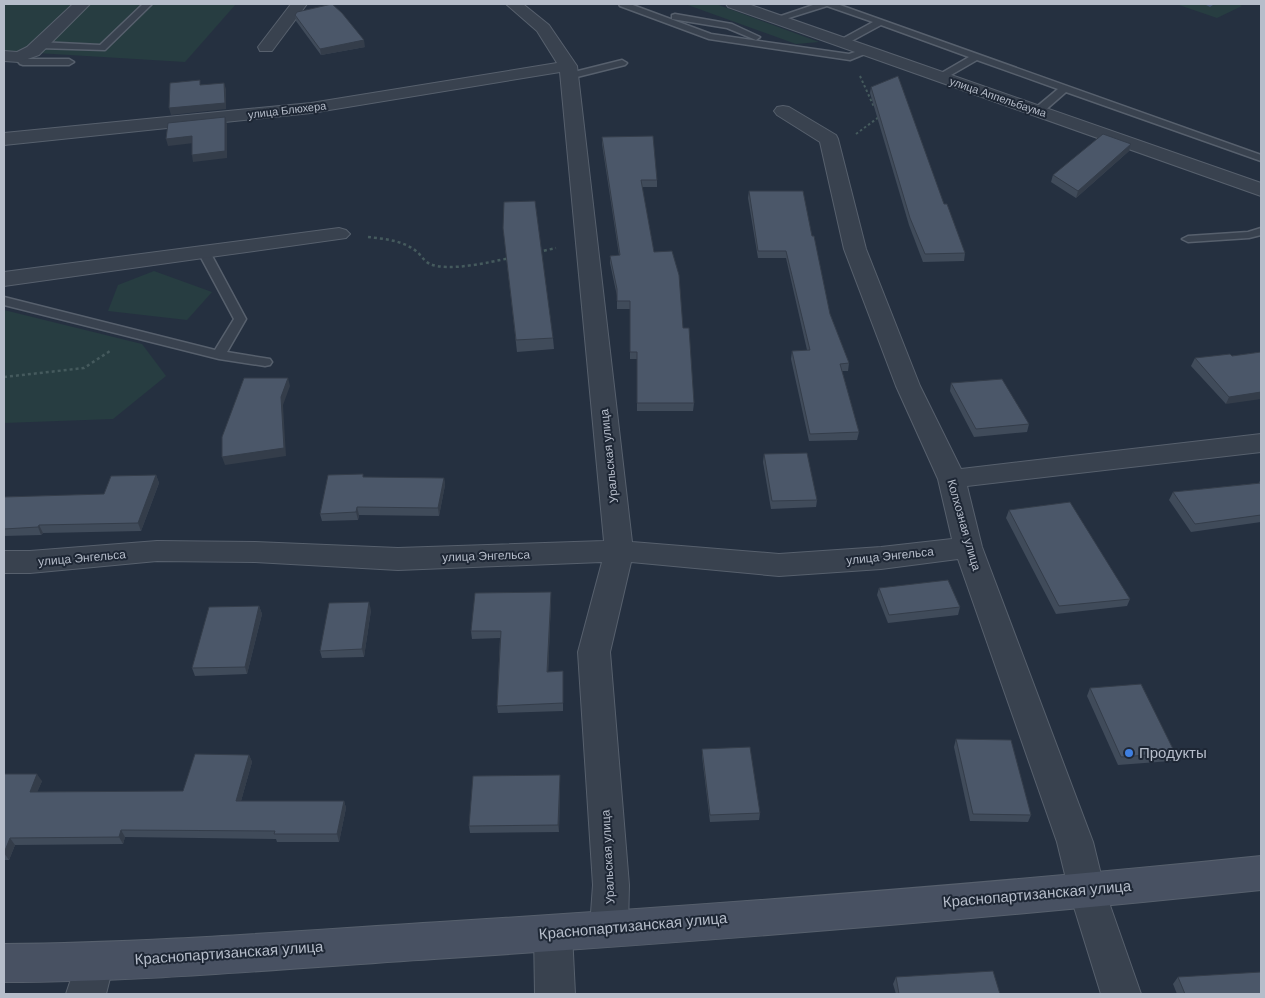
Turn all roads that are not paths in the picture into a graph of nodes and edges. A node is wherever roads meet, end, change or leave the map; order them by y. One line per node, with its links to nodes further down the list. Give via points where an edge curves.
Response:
1 (82, 4): 12 (street)
2 (148, 4): 12 (lane, via 102,48)
3 (299, 4): 13 (street)
4 (514, 4): 20 (street, Уральская улица, via 543,28)
5 (622, 4): 9 (lane)
6 (734, 4): 10 (street, улица Аппельбаума)
7 (824, 4): 10 (lane)
8 (830, 4): 11 (lane)
9 (655, 16): 14 (lane, via 709,36); 14 (lane, via 682,17 729,26)
10 (776, 19): 15 (street, улица Аппельбаума)
11 (881, 22): 15 (lane); 16 (lane)
12 (39, 45): 17 (street, via 33,51)
13 (266, 47)
14 (781, 47): 15 (lane)
15 (853, 50): 21 (street, улица Аппельбаума)
16 (977, 56): 21 (lane); 22 (lane)
17 (9, 58): 18 (lane, via 23,62)
18 (69, 62)
19 (622, 63): 20 (lane)
20 (568, 71): 25 (street, улица Блюхера, via 310,108); 39 (street, Уральская улица)
21 (941, 77): 24 (street, улица Аппельбаума)
22 (1064, 88): 24 (lane); 26 (lane)
23 (783, 111): 37 (street, Колхозная улица, via 829,139 855,250 908,386)
24 (1038, 111): 27 (street, улица Аппельбаума)
25 (4, 139)
26 (1261, 158)
27 (1261, 190)
28 (1261, 231): 30 (lane, via 1248,235)
29 (339, 234): 31 (street)
30 (1188, 239)
31 (204, 252): 32 (street); 34 (lane, via 240,319)
32 (4, 279)
33 (4, 301): 34 (lane)
34 (220, 355): 35 (lane)
35 (265, 362)
36 (1261, 443): 37 (street)
37 (952, 479): 38 (street, Колхозная улица)
38 (968, 547): 39 (street, улица Энгельса, via 881,558 778,565); 42 (street, Колхозная улица, via 1075,842)
39 (619, 551): 40 (street, улица Энгельса, via 398,559 157,551); 43 (street, Уральская улица, via 594,652 611,885)
40 (4, 562)
41 (1261, 873): 42 (main road, Краснопартизанская улица)
42 (1088, 891): 43 (main road, Краснопартизанская улица); 48 (street, Колхозная улица)
43 (609, 927): 44 (main road, Краснопартизанская улица)
44 (553, 933): 46 (main road, Краснопартизанская улица); 47 (street)
45 (4, 963): 46 (main road, Краснопартизанская улица)
46 (90, 978)
47 (555, 994)
48 (1121, 994)

